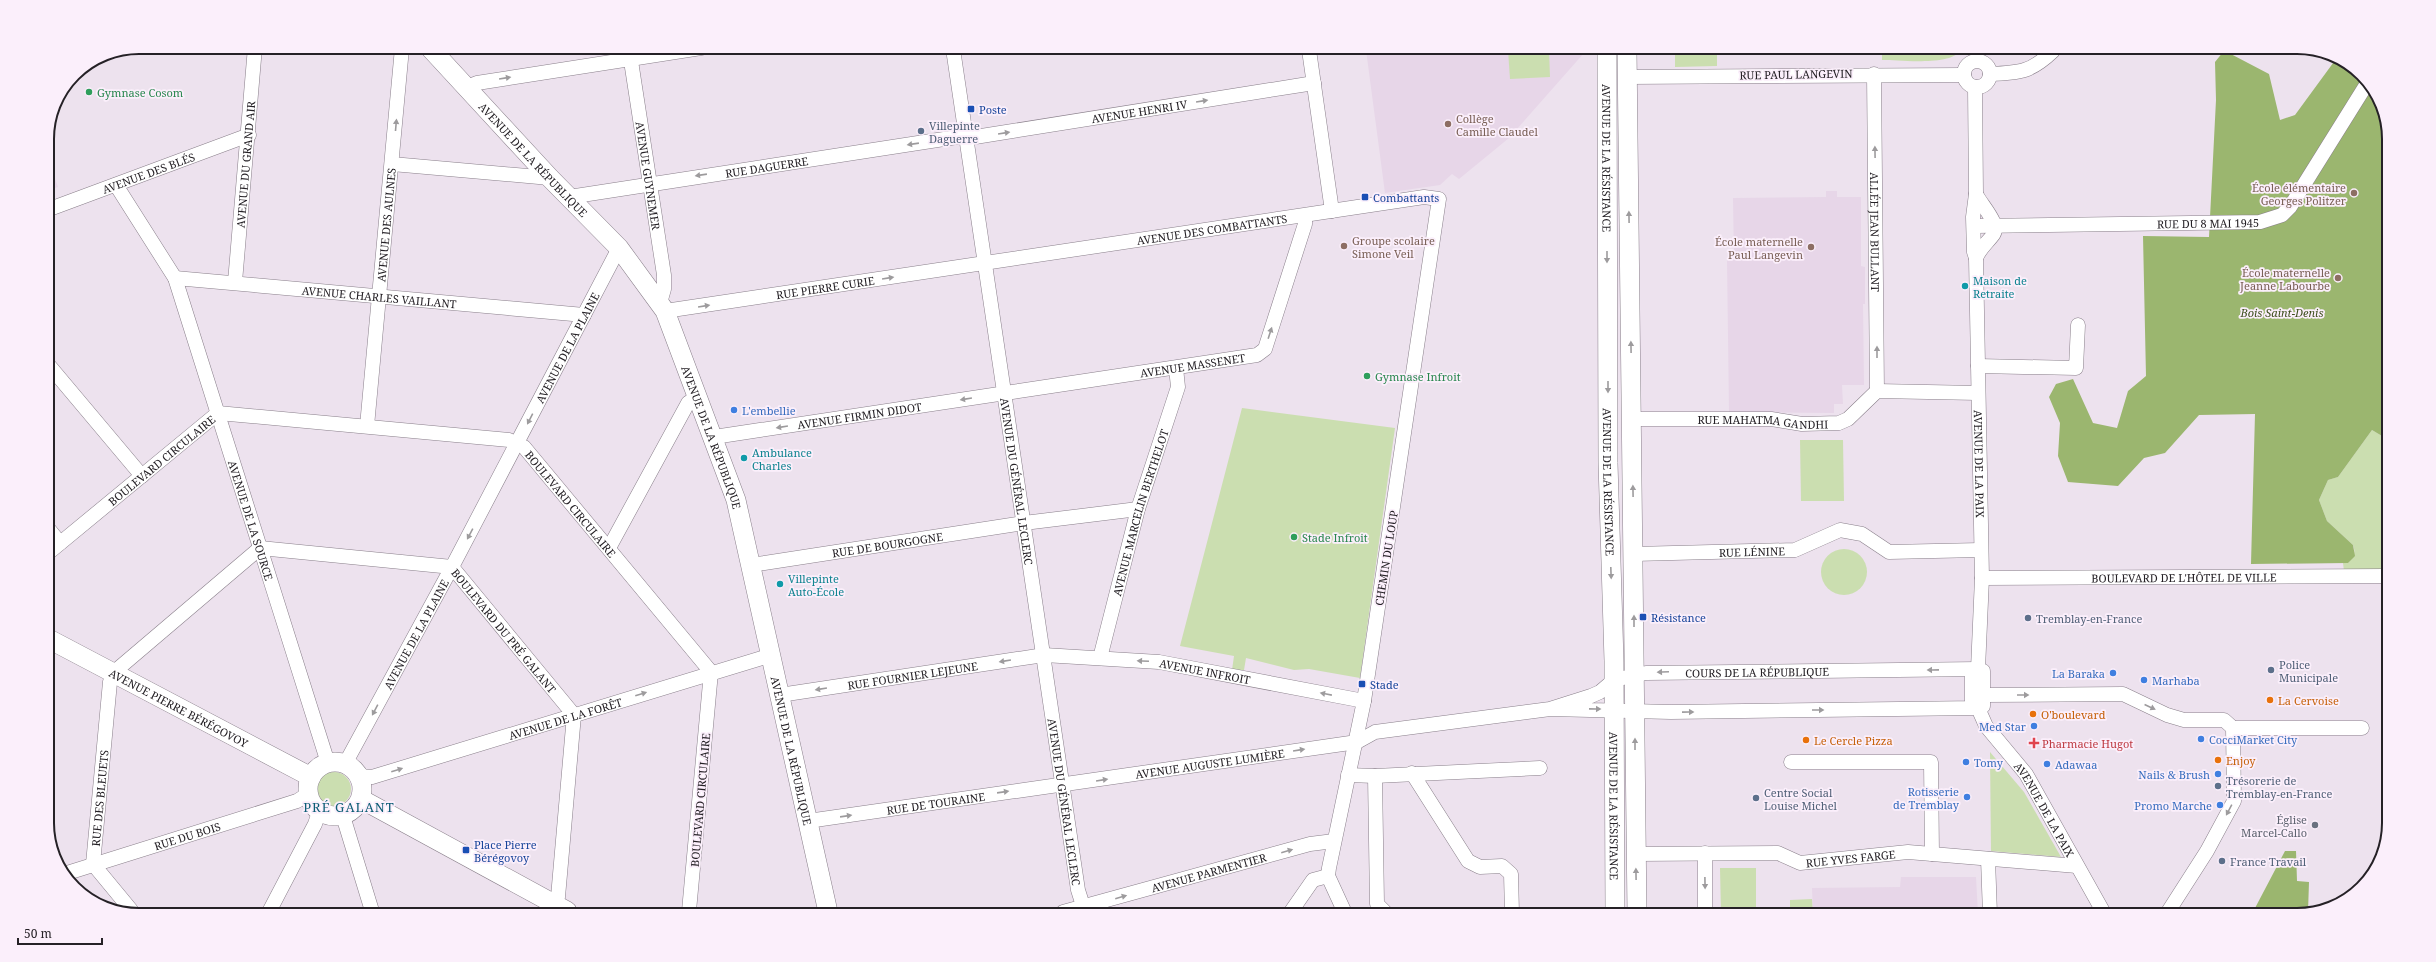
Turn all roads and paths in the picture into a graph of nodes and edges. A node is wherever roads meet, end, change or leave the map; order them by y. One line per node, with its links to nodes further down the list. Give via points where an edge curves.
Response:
1 (255, 54): 19 (street, AVENUE DU GRAND AIR)
2 (401, 54): 21 (street, AVENUE DES AULNES, one-way to 2)
3 (436, 54): 16 (main road, AVENUE DE LA RÉPUBLIQUE)
4 (630, 54): 16 (street, one-way to 4); 23 (street, AVENUE GUYNEMER)
5 (954, 54): 20 (street, AVENUE DU GÉNÉRAL LECLERC)
6 (1310, 54): 15 (street)
7 (1607, 54): 76 (main road, AVENUE DE LA RÉSISTANCE, one-way to 76, via 1608,455)
8 (1627, 54): 14 (main road, AVENUE DE LA RÉSISTANCE)
9 (2050, 54): 12 (street, via 2037,66 2021,73)
10 (1974, 56): 12 (street, via 1990,69); 13 (street, via 1965,67)
11 (1874, 74): 13 (street, RUE PAUL LANGEVIN); 14 (street, RUE PAUL LANGEVIN); 45 (street, ALLÉE JEAN BULLANT, one-way to 11)
12 (1990, 74): 17 (street, via 1987,83)
13 (1964, 75): 17 (street, via 1968,84)
14 (1628, 77): 50 (main road, AVENUE DE LA RÉSISTANCE, one-way to 14)
15 (1314, 83): 20 (street, AVENUE HENRI IV, one-way to 15); 29 (street)
16 (467, 87): 22 (main road, AVENUE DE LA RÉPUBLIQUE)
17 (1975, 87): 25 (street, AVENUE DE LA PAIX)
18 (2364, 88): 31 (street, RUE DU 8 MAI 1945, via 2290,207 2282,215 2271,220 2196,224)
19 (249, 135): 24 (street, AVENUE DES BLÉS); 37 (street, AVENUE DU GRAND AIR)
20 (965, 137): 23 (street, RUE DAGUERRE, one-way to 23); 35 (street, AVENUE DU GÉNÉRAL LECLERC)
21 (392, 164): 22 (street); 38 (street, AVENUE DES AULNES)
22 (550, 178): 26 (main road, AVENUE DE LA RÉPUBLIQUE)
23 (650, 183): 26 (street, RUE DAGUERRE); 39 (street, AVENUE GUYNEMER, via 664,275)
24 (116, 185): 28 (street, AVENUE DES BLÉS); 36 (street, AVENUE DE LA SOURCE)
25 (1976, 194): 31 (street); 32 (street, AVENUE DE LA PAIX, via 1973,203)
26 (569, 197): 33 (main road, AVENUE DE LA RÉPUBLIQUE)
27 (1439, 199): 29 (street, AVENUE DES COMBATTANTS, via 1424,197); 79 (street, CHEMIN DU LOUP)
28 (54, 207)
29 (1332, 211): 30 (street, AVENUE DES COMBATTANTS)
30 (1305, 216): 35 (street, AVENUE DES COMBATTANTS); 43 (street, AVENUE MASSENET, one-way to 30, via 1257,355 1265,349 1305,224)
31 (1995, 225): 32 (street, RUE DU 8 MAI 1945); 34 (street, via 1994,233 1980,249)
32 (1974, 226): 34 (street, AVENUE DE LA PAIX)
33 (619, 248): 39 (main road, AVENUE DE LA RÉPUBLIQUE); 40 (street, AVENUE DE LA PLAINE)
34 (1976, 258): 42 (street, AVENUE DE LA PAIX)
35 (985, 263): 39 (street, RUE PIERRE CURIE, one-way to 35); 47 (street, AVENUE DU GÉNÉRAL LECLERC)
36 (174, 278): 37 (street, AVENUE CHARLES VAILLANT); 49 (street, AVENUE DE LA SOURCE)
37 (236, 282): 38 (street, AVENUE CHARLES VAILLANT)
38 (380, 295): 40 (street, AVENUE CHARLES VAILLANT); 51 (street, AVENUE DES AULNES)
39 (663, 307): 48 (main road, AVENUE DE LA RÉPUBLIQUE)
40 (584, 315): 53 (street, AVENUE DE LA PLAINE, one-way to 53)
41 (2078, 325): 42 (street, via 2076,368)
42 (1978, 366): 46 (street, AVENUE DE LA PAIX)
43 (1176, 368): 47 (street, AVENUE MASSENET); 55 (street, AVENUE MARCELIN BERTHELOT, via 1178,387)
44 (54, 371): 54 (street)
45 (1877, 391): 46 (street); 50 (street, RUE MAHATMA GANDHI, via 1848,419 1839,423)
46 (1978, 392): 62 (street, AVENUE DE LA PAIX)
47 (1004, 393): 52 (street, AVENUE FIRMIN DIDOT, one-way to 52); 56 (street, AVENUE DU GÉNÉRAL LECLERC)
48 (698, 396): 52 (main road, AVENUE DE LA RÉPUBLIQUE); 61 (street, via 688,403)
49 (218, 413): 51 (street, BOULEVARD CIRCULAIRE); 54 (street, BOULEVARD CIRCULAIRE); 60 (street, AVENUE DE LA SOURCE)
50 (1632, 419): 63 (main road, AVENUE DE LA RÉSISTANCE, one-way to 50)
51 (366, 426): 53 (street, BOULEVARD CIRCULAIRE)
52 (714, 437): 64 (main road, AVENUE DE LA RÉPUBLIQUE, via 736,500)
53 (518, 442): 61 (street, BOULEVARD CIRCULAIRE); 65 (street, AVENUE DE LA PLAINE, one-way to 65)
54 (142, 476): 58 (street, BOULEVARD CIRCULAIRE)
55 (1138, 509): 56 (street, RUE DE BOURGOGNE); 71 (street, AVENUE MARCELIN BERTHELOT)
56 (1024, 523): 64 (street, RUE DE BOURGOGNE); 70 (street, AVENUE DU GÉNÉRAL LECLERC)
57 (54, 536): 58 (street)
58 (60, 543): 59 (street, BOULEVARD CIRCULAIRE)
59 (54, 548)
60 (260, 548): 65 (street, BOULEVARD DU PRÉ GALANT); 73 (street); 89 (street, AVENUE DE LA SOURCE)
61 (609, 548): 74 (street, BOULEVARD CIRCULAIRE)
62 (1980, 550): 63 (street, RUE LÉNINE, via 1889,552 1862,534 1840,530 1794,550); 67 (street, AVENUE DE LA PAIX)
63 (1634, 554): 75 (main road, AVENUE DE LA RÉSISTANCE, one-way to 63)
64 (751, 565): 69 (main road, AVENUE DE LA RÉPUBLIQUE)
65 (452, 567): 84 (street, BOULEVARD DU PRÉ GALANT); 89 (street, AVENUE DE LA PLAINE, one-way to 89)
66 (2382, 576): 67 (street, BOULEVARD DE L'HÔTEL DE VILLE)
67 (1982, 578): 72 (street, AVENUE DE LA PAIX)
68 (54, 642): 73 (main road, AVENUE PIERRE BÉRÉGOVOY)
69 (772, 655): 74 (street, AVENUE DE LA FORÊT); 77 (main road, AVENUE DE LA RÉPUBLIQUE)
70 (1044, 655): 71 (street, AVENUE INFROIT); 77 (street, RUE FOURNIER LEJEUNE, one-way to 77); 94 (street, AVENUE DU GÉNÉRAL LECLERC)
71 (1100, 658): 79 (street, AVENUE INFROIT, one-way to 71, via 1160,662)
72 (1975, 670): 75 (street, COURS DE LA RÉPUBLIQUE, one-way to 75); 78 (street, AVENUE DE LA PAIX, via 1983,671); 80 (street, AVENUE DE LA PAIX)
73 (113, 672): 95 (main road, AVENUE PIERRE BÉRÉGOVOY); 105 (street, RUE DES BLEUETS)
74 (711, 672): 84 (street, AVENUE DE LA FORÊT, one-way to 74); 114 (street, BOULEVARD CIRCULAIRE)
75 (1634, 674): 76 (street, COURS DE LA RÉPUBLIQUE); 83 (main road, AVENUE DE LA RÉSISTANCE)
76 (1614, 680): 81 (street, COURS DE LA RÉPUBLIQUE, via 1600,692); 82 (main road, AVENUE DE LA RÉSISTANCE)
77 (780, 695): 99 (main road, AVENUE DE LA RÉPUBLIQUE)
78 (1984, 695): 80 (street, AVENUE DE LA PAIX, via 1983,706); 85 (street, one-way to 85, via 2123,694 2167,715 2184,720 2224,720)
79 (1364, 701): 87 (street, CHEMIN DU LOUP)
80 (1975, 708): 83 (street, COURS DE LA RÉPUBLIQUE, one-way to 80); 106 (street, AVENUE DE LA PAIX, via 1986,726 2026,774)
81 (1550, 709): 82 (street, COURS DE LA RÉPUBLIQUE, one-way to 82); 87 (street, COURS DE LA RÉPUBLIQUE, via 1375,732)
82 (1613, 710): 83 (street, COURS DE LA RÉPUBLIQUE); 122 (main road, AVENUE DE LA RÉSISTANCE)
83 (1635, 711): 102 (main road, AVENUE DE LA RÉSISTANCE, one-way to 83)
84 (574, 715): 89 (street, AVENUE DE LA FORÊT, one-way to 84, via 372,778); 113 (street)
85 (2233, 728): 86 (street); 127 (street, one-way to 127, via 2234,801 2207,851)
86 (2362, 728)
87 (1356, 742): 92 (street, CHEMIN DU LOUP); 94 (street, AVENUE AUGUSTE LUMIÈRE, one-way to 87, via 1072,785)
88 (1791, 762): 103 (street, via 1932,762)
89 (344, 768): 95 (main road, via 316,769); 96 (main road, via 362,791)
90 (1540, 768): 91 (street)
91 (1412, 773): 93 (street); 121 (street, via 1468,861 1480,867 1502,866 1511,874)
92 (1348, 775): 93 (street); 100 (street, CHEMIN DU LOUP)
93 (1376, 776): 120 (street, via 1377,904)
94 (1063, 784): 99 (street, RUE DE TOURAINE, one-way to 94); 116 (street, AVENUE DU GÉNÉRAL LECLERC, via 1078,890)
95 (309, 785): 97 (main road, via 310,801); 105 (street, RUE DU BOIS, via 297,801)
96 (361, 799): 98 (main road, via 354,809); 112 (main road)
97 (319, 812): 98 (main road, via 335,817); 110 (street)
98 (343, 816): 111 (street)
99 (808, 821): 115 (main road, AVENUE DE LA RÉPUBLIQUE)
100 (1334, 841): 108 (street, CHEMIN DU LOUP); 117 (street, AVENUE PARMENTIER, one-way to 100, via 1310,844)
101 (1705, 853): 102 (street, RUE YVES FARGE); 103 (street, RUE YVES FARGE, via 1778,853 1800,863 1908,852); 124 (street, one-way to 124)
102 (1636, 854): 123 (main road, AVENUE DE LA RÉSISTANCE, one-way to 102)
103 (1932, 854): 104 (street, RUE YVES FARGE)
104 (1988, 859): 106 (street, RUE YVES FARGE); 125 (street)
105 (93, 864): 107 (street, RUE DU BOIS); 109 (street)
106 (2077, 866): 126 (street, AVENUE DE LA PAIX)
107 (70, 872)
108 (1328, 876): 118 (street, via 1313,880); 119 (street)
109 (129, 907)
110 (271, 908)
111 (371, 908)
112 (557, 908)
113 (559, 908)
114 (690, 908)
115 (827, 908)
116 (1083, 908)
117 (1091, 908)
118 (1293, 908)
119 (1343, 908)
120 (1381, 908)
121 (1512, 908)
122 (1615, 908)
123 (1637, 908)
124 (1705, 908)
125 (1990, 908)
126 (2101, 908)
127 (2170, 908)

